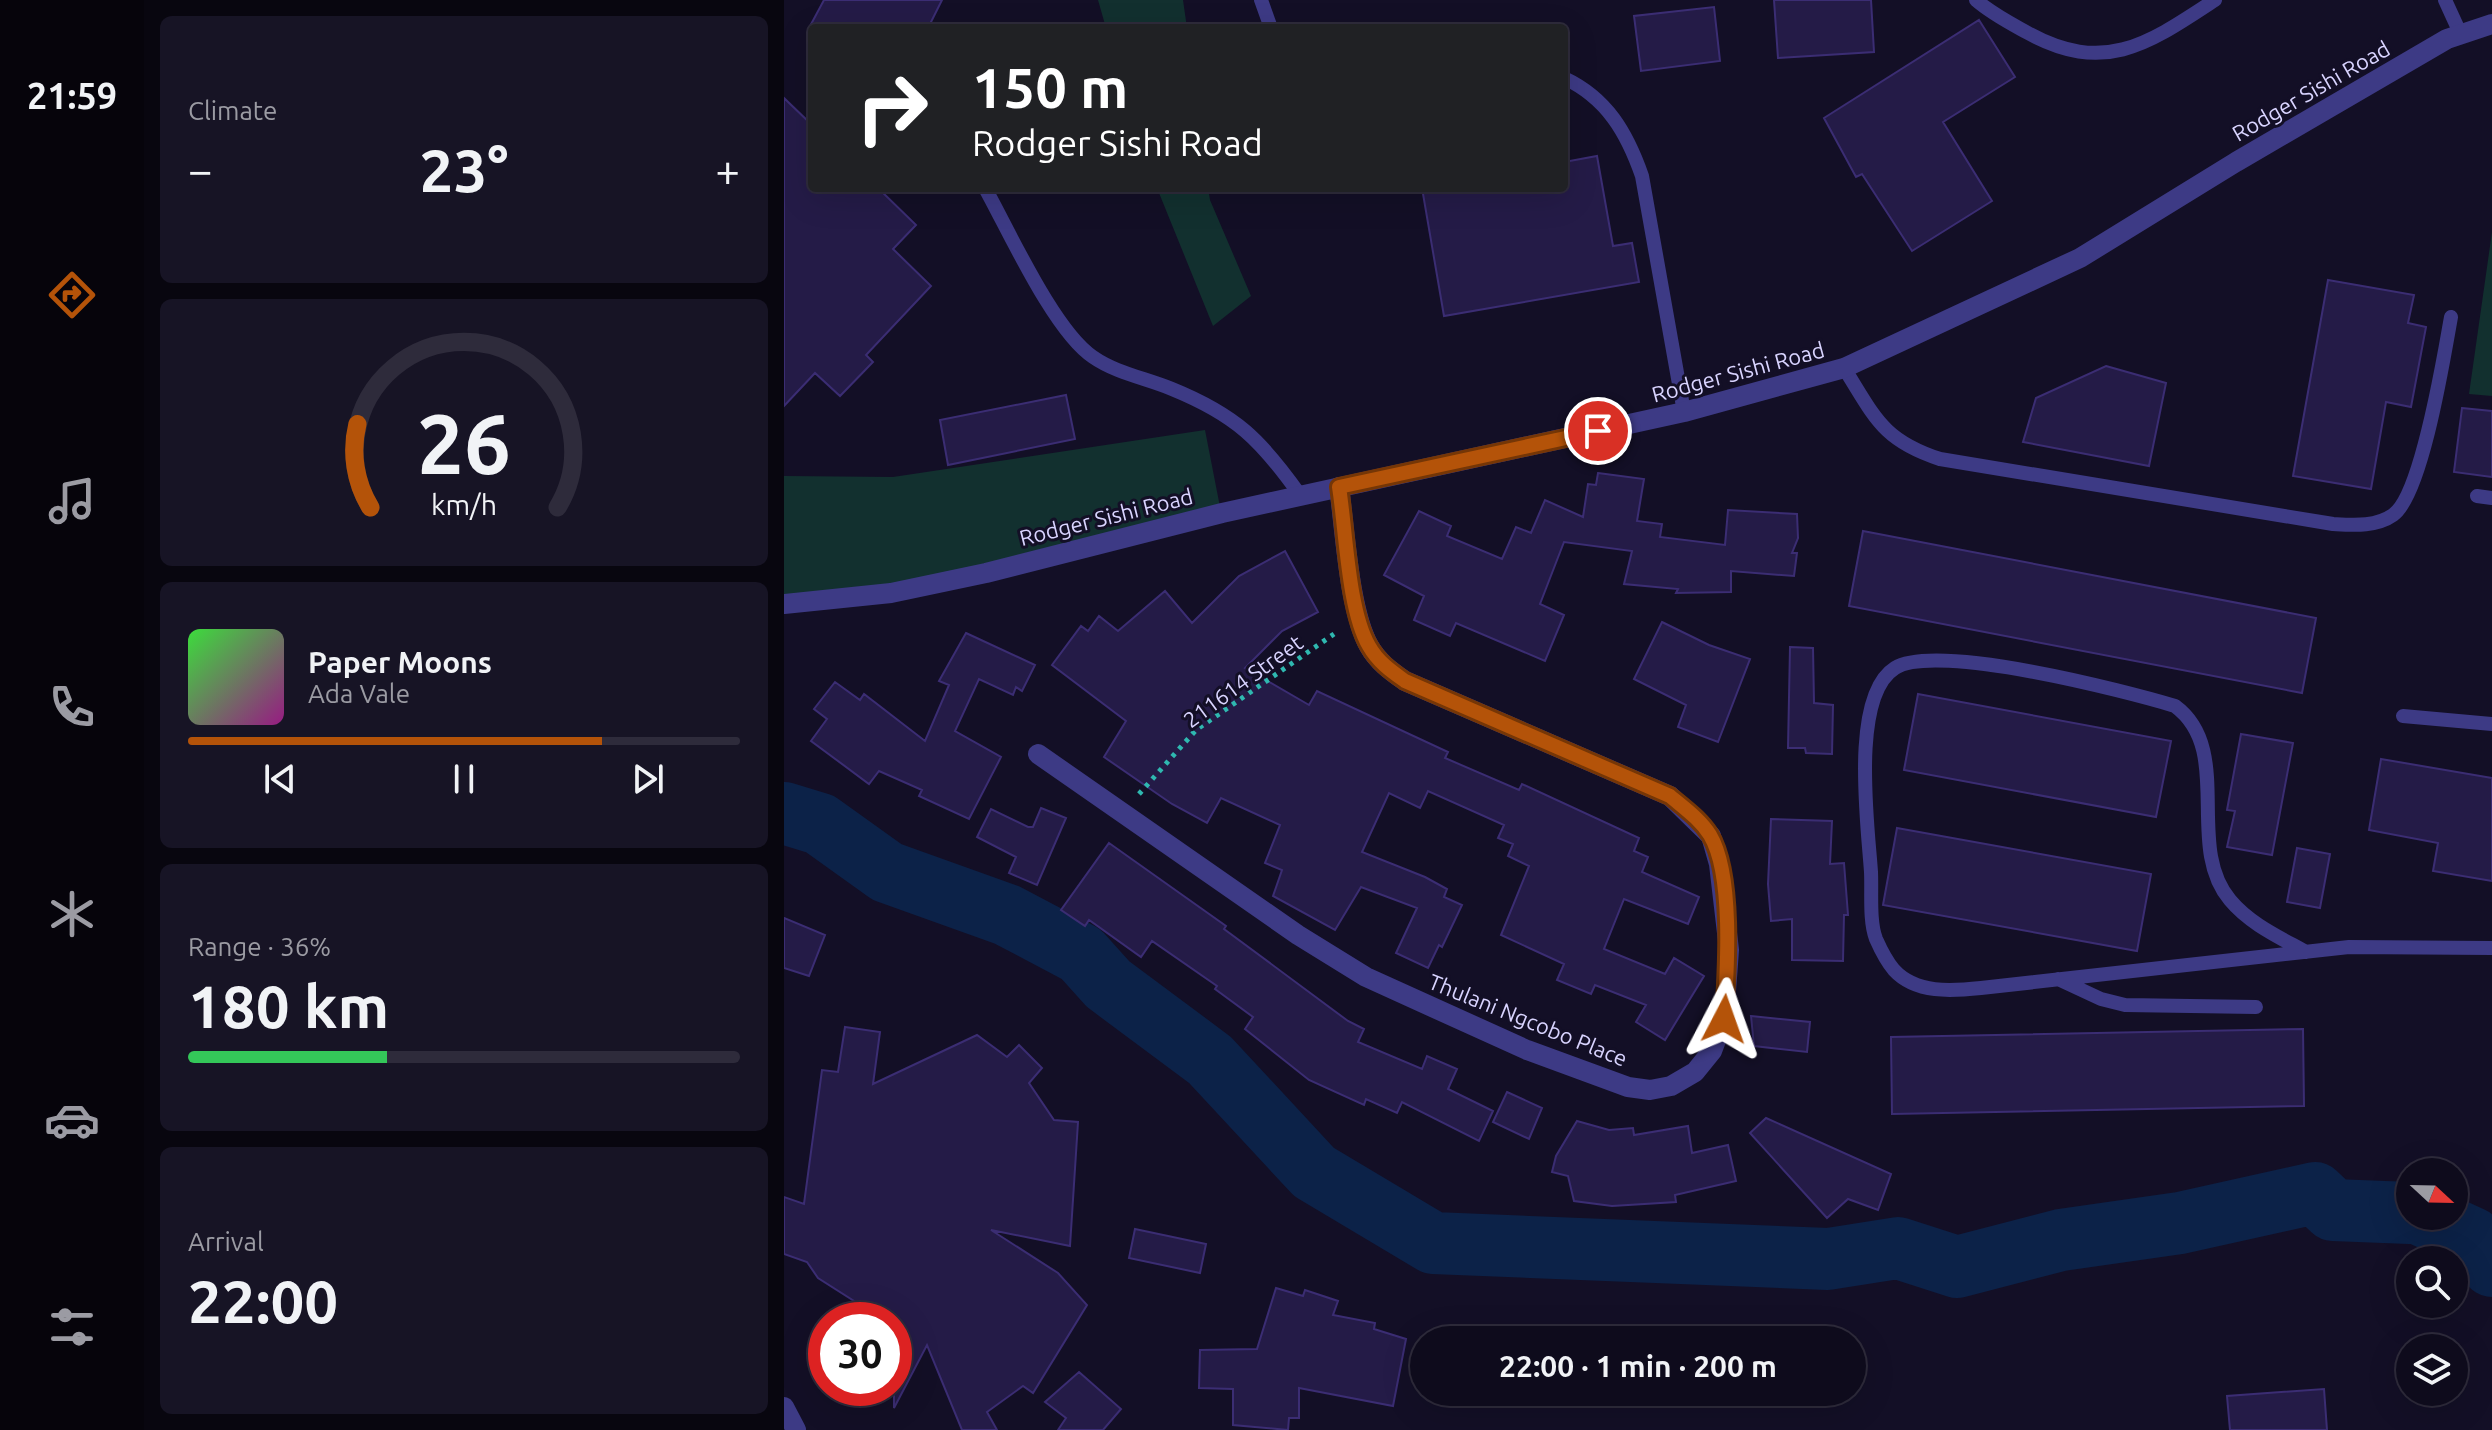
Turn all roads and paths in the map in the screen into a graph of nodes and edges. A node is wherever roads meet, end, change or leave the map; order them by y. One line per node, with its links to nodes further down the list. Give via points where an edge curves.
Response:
1 (1261, 0): 5 (lane)
2 (1976, 0): 3 (lane, via 2058,49 2100,55 2129,50)
3 (2215, 0)
4 (2445, 0): 7 (lane)
5 (1270, 24)
6 (2492, 24): 7 (street, Rodger Sishi Road)
7 (2461, 35): 11 (street, Rodger Sishi Road, via 2236,162 2080,258)
8 (1568, 81): 12 (lane, via 1612,113 1642,176)
9 (987, 192): 14 (lane, via 1079,346 1093,358 1171,389 1248,430)
10 (2451, 317): 11 (lane, via 2433,412 2409,496 2394,515 2366,525 2333,524 1940,459 1907,449 1881,426)
11 (1844, 368): 12 (street, Rodger Sishi Road)
12 (1684, 412): 13 (street, Rodger Sishi Road)
13 (1339, 487): 14 (street, Rodger Sishi Road); 16 (street, Thulani Ngcobo Place)
14 (1300, 495): 15 (street, Rodger Sishi Road, via 891,593)
15 (784, 604)
16 (1358, 617): 20 (path, 211614 Street, via 1196,730); 20 (street, Thulani Ngcobo Place, via 1369,646 1405,681 1670,796 1711,836 1729,950 1724,1019 1712,1051 1695,1072 1671,1086 1628,1087 1514,1044 1366,977)
17 (2403, 716): 18 (lane)
18 (2492, 724)
19 (1038, 754): 20 (street, Thulani Ngcobo Place)
20 (1122, 814)
21 (2492, 948): 22 (lane, via 2349,947)
22 (2306, 952): 23 (lane); 23 (lane, via 2252,921 2228,898 2212,866 2198,733 2175,706 1966,661 1918,659 1896,667 1885,677 1870,713 1863,758 1875,937 1894,970 1916,985 1948,991)
23 (2057, 979): 24 (lane, via 2125,1005)
24 (2256, 1007)
25 (784, 1407): 26 (street)
26 (796, 1430)

